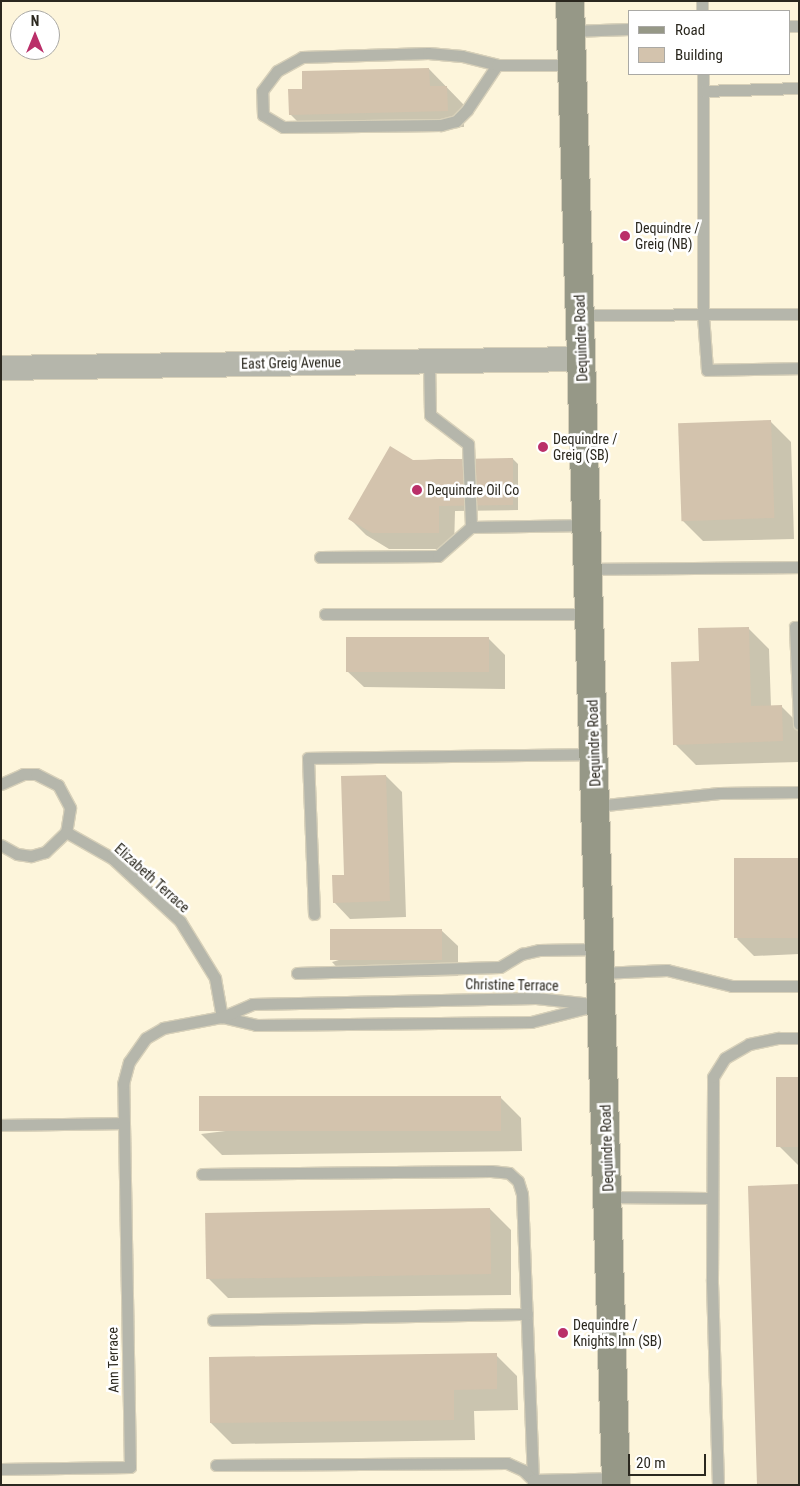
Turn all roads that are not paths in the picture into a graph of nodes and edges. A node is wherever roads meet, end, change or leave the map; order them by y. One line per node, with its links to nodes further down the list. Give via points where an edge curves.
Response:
1 (570, 1): 3 (main road, Dequindre Road)
2 (628, 30): 3 (lane)
3 (571, 31): 5 (main road, Dequindre Road)
4 (497, 65): 4 (lane, via 462,56 428,53 302,57 277,71 262,90 263,115 283,127 441,125 456,121 467,110); 5 (lane)
5 (572, 65): 11 (main road, Dequindre Road)
6 (703, 75): 8 (lane)
7 (799, 88): 8 (lane)
8 (703, 91): 9 (lane)
9 (703, 314): 10 (lane); 11 (lane); 15 (lane, via 707,370)
10 (799, 314)
11 (580, 315): 12 (main road, Dequindre Road)
12 (582, 359): 13 (street, East Greig Avenue); 16 (main road, Dequindre Road)
13 (429, 361): 14 (street, East Greig Avenue); 17 (lane, via 430,414 468,444)
14 (1, 368)
15 (799, 368)
16 (586, 525): 17 (lane); 20 (main road, Dequindre Road)
17 (471, 527): 18 (lane, via 438,556)
18 (320, 557)
19 (799, 567): 20 (lane)
20 (588, 569): 22 (main road, Dequindre Road)
21 (324, 614): 22 (lane)
22 (589, 614): 25 (main road, Dequindre Road)
23 (799, 627): 24 (lane, via 795,627)
24 (799, 724)
25 (594, 754): 28 (main road, Dequindre Road); 31 (lane, via 308,758)
26 (1, 784): 29 (lane, via 22,774 36,774 58,785 70,808)
27 (799, 792): 28 (lane, via 719,793)
28 (596, 806): 32 (main road, Dequindre Road)
29 (66, 832): 30 (lane, via 45,852 31,856 17,854); 36 (lane, Elizabeth Terrace, via 112,858 180,921 215,978)
30 (1, 844)
31 (314, 914)
32 (600, 961): 33 (lane, via 539,950 522,954 500,967); 34 (lane, via 667,970 732,986); 35 (main road, Dequindre Road)
33 (297, 973)
34 (799, 986)
35 (601, 1004): 36 (lane, Christine Terrace, via 536,998 252,1004); 36 (lane, Christine Terrace, via 531,1022 256,1025); 41 (main road, Dequindre Road)
36 (222, 1017): 38 (lane, Christine Terrace, via 163,1028 137,1047 123,1084)
37 (799, 1038): 42 (lane, via 778,1038 749,1044 725,1058 713,1077)
38 (122, 1123): 39 (lane); 46 (lane, Ann Terrace, via 130,1467)
39 (1, 1125)
40 (202, 1174): 43 (lane, via 509,1173 518,1181 522,1194)
41 (608, 1197): 42 (lane); 47 (main road, Dequindre Road)
42 (712, 1198): 49 (lane)
43 (528, 1314): 44 (lane); 48 (lane)
44 (213, 1320)
45 (216, 1465): 48 (lane, via 507,1463 523,1470)
46 (1, 1469)
47 (616, 1481): 48 (lane)
48 (533, 1482)
49 (718, 1485)

